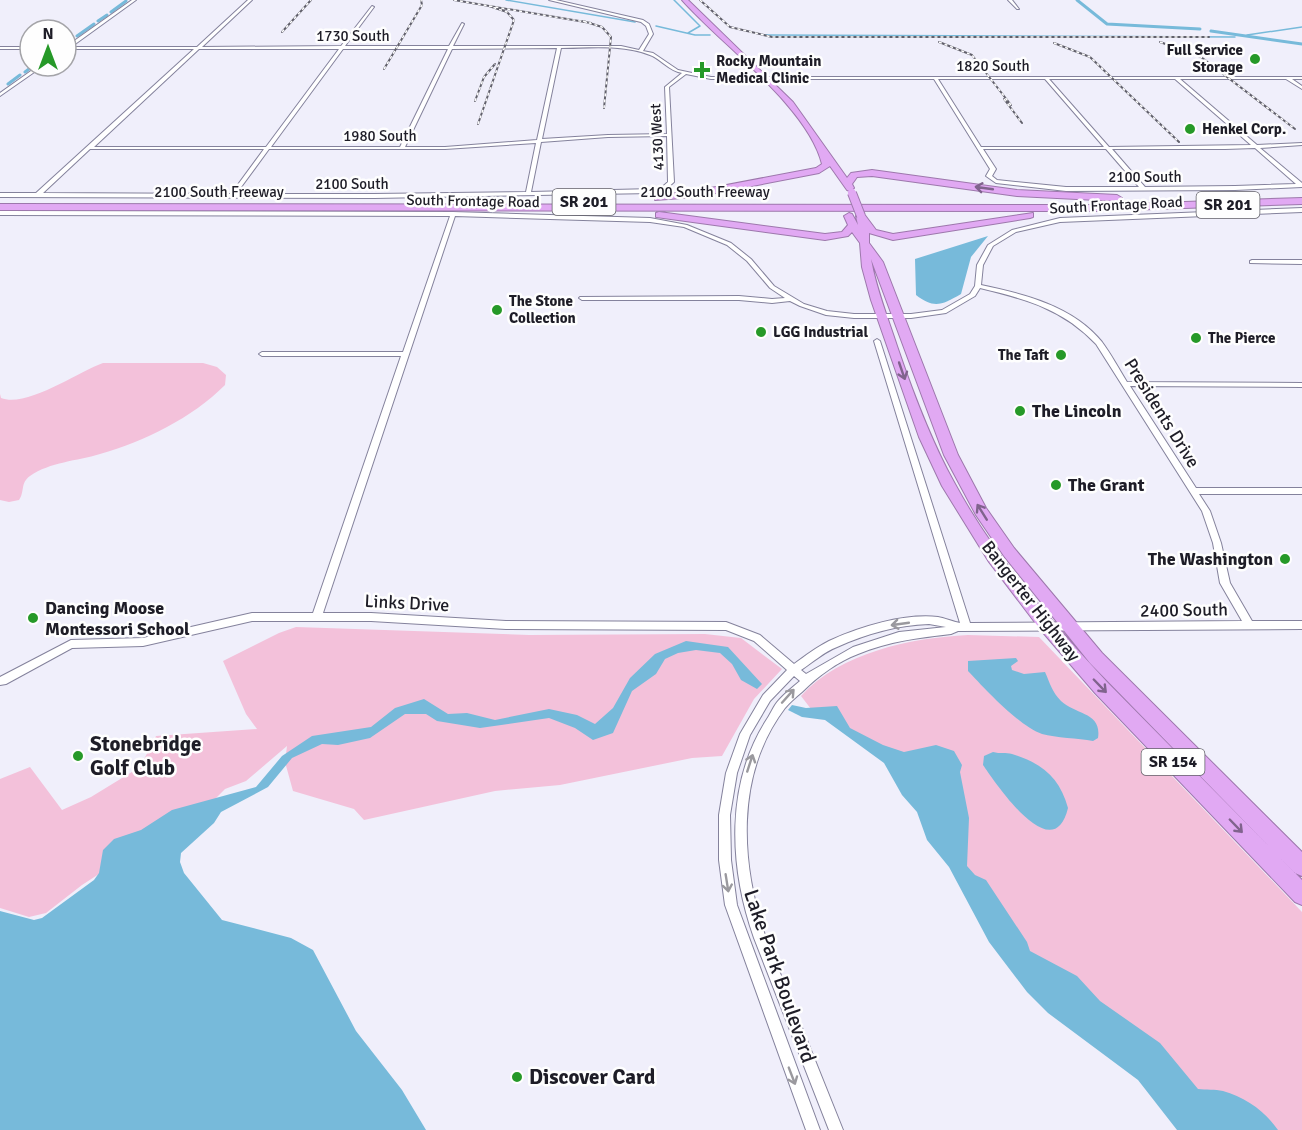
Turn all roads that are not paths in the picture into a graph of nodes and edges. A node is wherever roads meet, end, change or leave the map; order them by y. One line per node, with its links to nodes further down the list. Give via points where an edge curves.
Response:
1 (134, 0): 10 (street)
2 (250, 0): 16 (street)
3 (551, 0): 18 (street, via 642,21 651,34)
4 (685, 0): 22 (highway, Bangerter Highway / SR 154)
5 (693, 0): 22 (highway, Bangerter Highway / SR 154)
6 (1010, 0): 8 (street)
7 (372, 8): 17 (street)
8 (1018, 8)
9 (462, 24): 11 (street)
10 (78, 40)
11 (450, 47): 12 (street, 1730 South); 17 (street, 1730 South); 37 (street)
12 (559, 47): 18 (street, 1730 South); 32 (street)
13 (0, 48): 14 (street)
14 (18, 48)
15 (78, 48): 16 (street, 1730 South)
16 (198, 48): 17 (street, 1730 South); 36 (street)
17 (342, 48): 34 (street)
18 (641, 50): 19 (street)
19 (685, 74): 21 (street, 1820 South); 29 (street, 4130 West, via 670,83)
20 (24, 78): 30 (street)
21 (711, 78): 22 (street, 1820 South); 29 (street, via 684,81)
22 (769, 78): 23 (street, 1820 South); 39 (highway, Bangerter Highway / SR 154); 41 (highway, Bangerter Highway / SR 154, via 815,123)
23 (935, 78): 24 (street, 1820 South); 38 (street)
24 (1046, 78): 25 (street, 1820 South); 40 (street)
25 (1176, 78): 26 (street, 1820 South); 35 (street)
26 (1287, 78): 27 (street, 1820 South); 28 (street)
27 (1302, 78)
28 (1302, 88)
29 (667, 92): 31 (street, 4130 West)
30 (0, 95)
31 (669, 135): 32 (street, 1980 South); 47 (street, 4130 West, via 671,180)
32 (539, 142): 37 (street, 1980 South); 49 (street)
33 (1302, 144): 35 (street)
34 (268, 147): 36 (street, 1980 South); 37 (street, 1980 South); 53 (street)
35 (1257, 147): 40 (street); 46 (street)
36 (90, 148): 52 (street)
37 (402, 148)
38 (980, 148): 40 (street); 48 (street, 2100 South, via 993,169 990,178 1045,188)
39 (822, 149): 41 (highway, Bangerter Highway / SR 154); 42 (highway, via 826,164 823,168)
40 (1109, 149): 48 (street)
41 (844, 167): 43 (highway); 44 (highway, Bangerter Highway / SR 154); 45 (highway, Bangerter Highway / SR 154)
42 (778, 179): 44 (highway, via 813,173); 58 (highway, via 668,197)
43 (930, 180): 45 (highway, via 867,173 853,176); 55 (highway, one-way to 43, via 1032,194)
44 (838, 183): 50 (highway, Bangerter Highway / SR 154)
45 (848, 183): 50 (highway, Bangerter Highway / SR 154)
46 (1302, 185): 48 (street, 2100 South)
47 (667, 186): 49 (street, 2100 South, via 646,191)
48 (1144, 189)
49 (528, 193): 53 (street, 2100 South)
50 (847, 193): 64 (highway, Bangerter Highway / SR 154, bridge); 65 (highway, Bangerter Highway / SR 154)
51 (0, 195): 52 (street, 2100 South)
52 (38, 195): 53 (street, 2100 South)
53 (233, 195)
54 (1302, 195): 55 (highway, 2100 South Freeway / SR 201)
55 (1168, 200): 58 (highway, 2100 South Freeway / SR 201)
56 (1302, 201): 60 (highway, 2100 South Freeway / SR 201)
57 (0, 202): 58 (highway, 2100 South Freeway / SR 201)
58 (483, 202)
59 (500, 207): 60 (highway, 2100 South Freeway / SR 201); 62 (highway, 2100 South Freeway / SR 201); 66 (highway, via 655,215)
60 (1155, 207): 67 (highway, via 1047,213)
61 (1302, 210): 72 (street, South Frontage Road, via 1060,220 1028,226 991,245 980,265)
62 (1, 212): 63 (street, South Frontage Road)
63 (453, 214): 73 (street, South Frontage Road, via 631,218 685,226 737,249); 81 (street)
64 (861, 216): 67 (highway, via 873,232 889,237); 68 (highway, Bangerter Highway / SR 154)
65 (851, 220): 66 (highway, via 845,234 831,237); 68 (highway, Bangerter Highway / SR 154)
66 (747, 227): 69 (highway, via 847,242)
67 (942, 230): 77 (highway, via 896,240 883,248)
68 (865, 242): 69 (highway, Bangerter Highway / SR 154); 77 (highway, Bangerter Highway / SR 154, via 878,262)
69 (864, 254): 78 (highway, Bangerter Highway / SR 154)
70 (1252, 262): 71 (street)
71 (1302, 262)
72 (978, 286): 77 (street, South Frontage Road, via 963,303 944,312); 82 (street, Presidents Drive, via 1041,302 1075,321 1100,343)
73 (779, 292): 75 (street, South Frontage Road); 76 (street)
74 (582, 298): 76 (street)
75 (789, 299): 76 (street); 78 (street, South Frontage Road, via 826,313)
76 (766, 300)
77 (897, 310): 78 (street, South Frontage Road); 91 (highway, Bangerter Highway / SR 154, one-way to 77, via 1009,552 960,474 932,411)
78 (883, 316): 90 (highway, Bangerter Highway / SR 154, one-way to 90, via 918,416 949,486 991,553)
79 (877, 341): 89 (street)
80 (262, 354): 81 (street)
81 (406, 354): 86 (street)
82 (1126, 384): 83 (street); 84 (street, Presidents Drive)
83 (1302, 385)
84 (1193, 491): 85 (street); 87 (street, Presidents Drive, via 1214,531 1225,583)
85 (1302, 491)
86 (317, 616): 92 (street, Links Drive, via 506,625 726,626 757,638); 94 (street, Links Drive, via 252,617 143,642 70,644)
87 (1249, 625): 88 (street, 2400 South); 91 (street, 2400 South)
88 (1302, 625)
89 (962, 627): 90 (street, Lake Park Boulevard); 92 (street, Lake Park Boulevard, one-way to 92, via 948,621 929,621 876,628 827,647); 93 (street, Lake Park Boulevard, via 902,635 863,646)
90 (1047, 627): 91 (street, Lake Park Boulevard); 96 (highway, Bangerter Highway / SR 154, one-way to 96)
91 (1067, 627): 95 (highway, Bangerter Highway / SR 154)
92 (794, 669): 93 (street, Links Drive); 97 (street, Lake Park Boulevard, one-way to 97, via 763,702 738,748 724,803 723,852 736,923)
93 (805, 679): 98 (street, Lake Park Boulevard, one-way to 93, via 755,923 741,853 741,807 752,758 773,714)
94 (2, 681)
95 (1302, 866)
96 (1302, 895)
97 (813, 1130)
98 (836, 1130)

